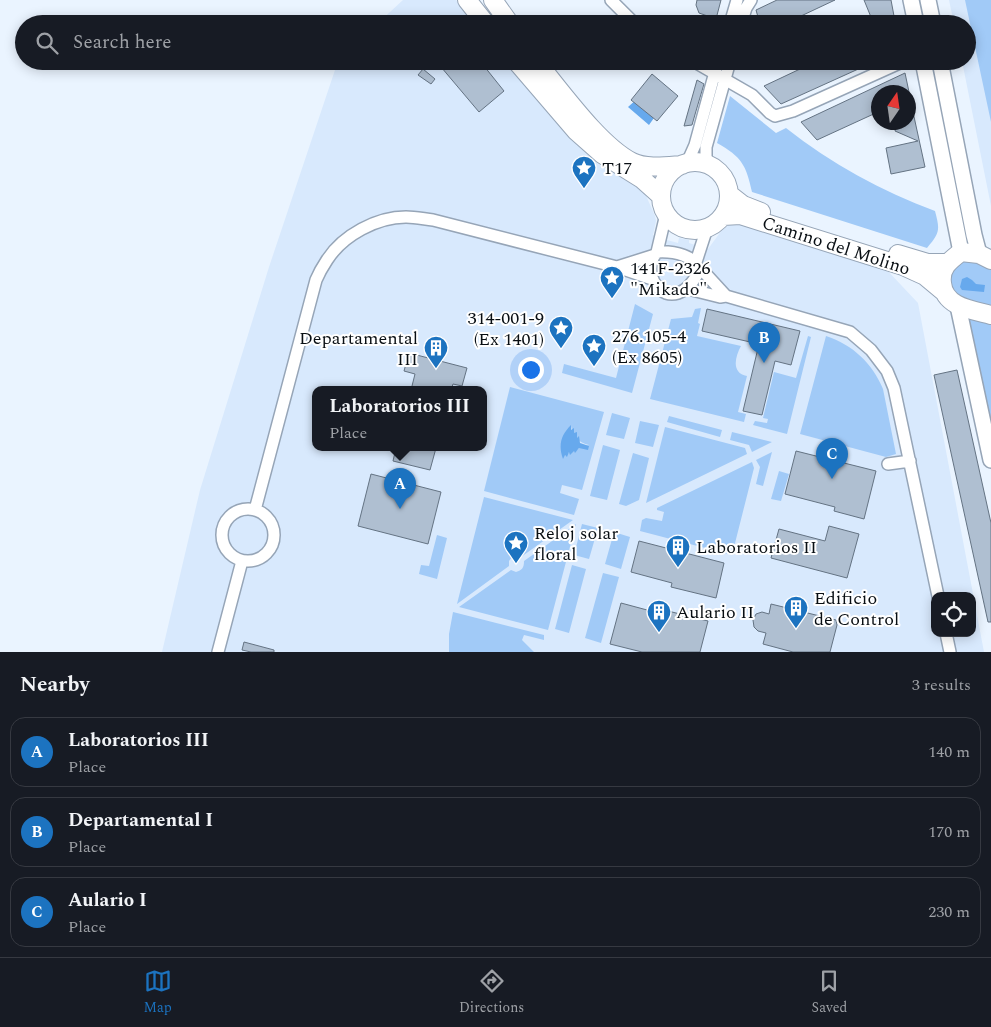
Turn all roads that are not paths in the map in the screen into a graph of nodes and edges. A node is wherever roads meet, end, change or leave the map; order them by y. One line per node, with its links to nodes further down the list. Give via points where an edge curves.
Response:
1 (467, 0): 8 (main road)
2 (493, 0): 9 (main road)
3 (611, 0): 10 (street)
4 (738, 0): 5 (street, via 745,3); 11 (street)
5 (751, 0): 12 (street)
6 (912, 0): 13 (main road)
7 (928, 0): 14 (main road)
8 (479, 15)
9 (504, 15)
10 (626, 15)
11 (733, 15)
12 (744, 15)
13 (914, 15)
14 (930, 15)
15 (524, 70): 27 (main road, via 576,131)
16 (544, 70): 24 (main road, via 611,147 633,163 650,166)
17 (709, 70): 23 (street)
18 (719, 70): 23 (street)
19 (724, 70): 23 (street)
20 (884, 70): 23 (street, via 775,116 752,95)
21 (926, 70): 31 (main road)
22 (942, 70): 33 (main road, via 974,235)
23 (720, 76): 24 (street, via 693,152); 25 (street, via 706,147)
24 (684, 164): 25 (main road, via 695,162); 27 (main road, via 667,177)
25 (710, 166): 26 (main road, via 723,177)
26 (729, 194): 29 (main road); 34 (main road, Camino del Molino, via 743,205 776,216 928,263)
27 (661, 196): 28 (main road)
28 (666, 214): 30 (main road, via 684,228); 32 (street)
29 (723, 216): 30 (main road); 39 (main road, Camino del Molino, via 740,215 903,266 924,276)
30 (707, 228): 35 (street)
31 (961, 252): 33 (main road); 34 (main road)
32 (656, 254): 35 (street, via 665,252 692,259); 36 (street); 37 (street)
33 (985, 257)
34 (947, 263): 39 (main road, via 941,276)
35 (697, 266): 38 (street, via 698,274); 40 (street)
36 (617, 267): 37 (street); 46 (street, via 408,216 393,217 345,239 327,258 316,280)
37 (652, 279): 38 (street, via 666,293 681,293)
38 (688, 289): 40 (street)
39 (942, 291): 41 (main road, Camino del Molino)
40 (726, 296): 44 (street, via 850,332 887,372 894,388)
41 (958, 306): 42 (main road); 43 (main road)
42 (991, 315)
43 (991, 460)
44 (910, 461): 45 (street); 48 (street)
45 (888, 464)
46 (255, 510): 47 (street, via 262,512 271,522 274,542 265,556); 47 (street, via 239,510 222,528 223,545 234,558)
47 (242, 561): 50 (street)
48 (937, 592)
49 (947, 637): 51 (street)
50 (218, 652)
51 (950, 652)

